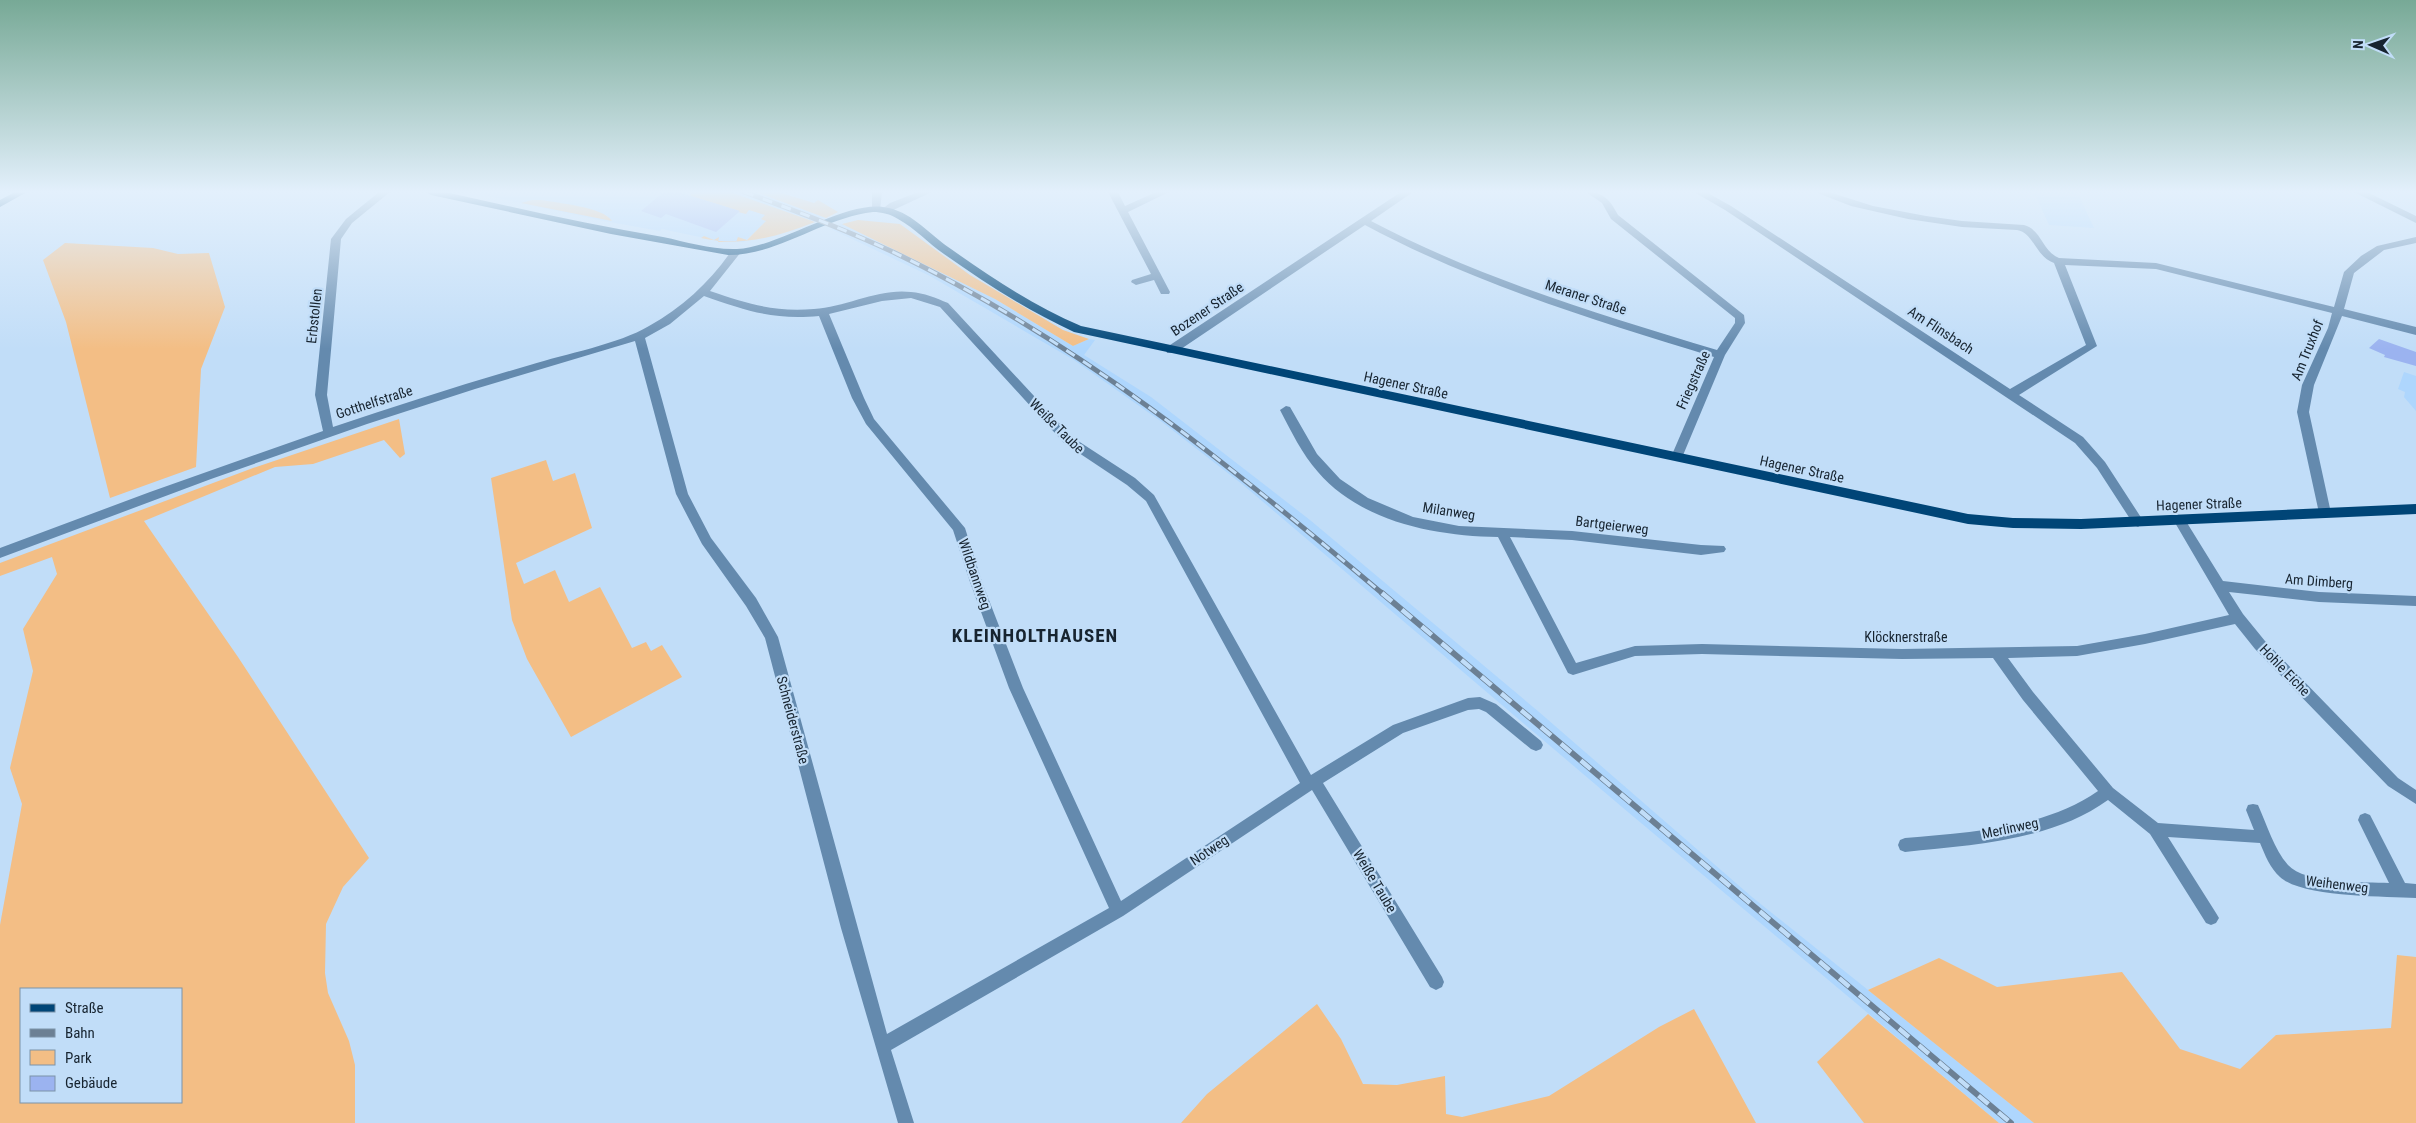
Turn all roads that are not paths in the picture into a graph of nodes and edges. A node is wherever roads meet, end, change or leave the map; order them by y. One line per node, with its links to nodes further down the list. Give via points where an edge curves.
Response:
1 (335, 244): 26 (street, Erbstollen, via 320,395)
2 (688, 244): 12 (main road)
3 (768, 244): 12 (main road)
4 (939, 244): 22 (main road, Hagener Straße, via 968,266 1066,324 1106,337)
5 (1140, 244): 14 (street)
6 (1329, 244): 22 (street, Bozener Straße)
7 (1411, 244): 23 (street, Meraner Straße, via 1489,278)
8 (1649, 244): 23 (street, Friegstraße, via 1740,317 1740,323)
9 (1783, 244): 24 (street, Am Flinsbach)
10 (2038, 244): 13 (street, via 2044,255)
11 (2397, 244): 19 (street, Am Truxhof, via 2381,248 2349,272)
12 (736, 252): 16 (street, Gotthelfstraße, via 729,264)
13 (2058, 261): 19 (street, via 2156,266); 24 (street, via 2092,346)
14 (1157, 276): 15 (street); 17 (street)
15 (1136, 282)
16 (701, 292): 18 (street, Weiße Taube, via 754,310); 21 (street, Gotthelfstraße, via 665,322)
17 (1165, 292)
18 (823, 312): 40 (street, Weiße Taube, via 894,295 929,297 944,305 1068,440 1083,453 1138,484 1150,498); 49 (street, Wildbannweg, via 870,421 959,528 1016,688)
19 (2338, 312): 20 (street); 29 (street, Am Truxhof, via 2308,385 2303,412)
20 (2416, 331)
21 (639, 336): 26 (street, Gotthelfstraße); 52 (street, Schneiderstraße, via 682,494 706,541 751,602 771,637)
22 (1171, 350): 27 (main road, Hagener Straße)
23 (1720, 355): 27 (street, Friegstraße)
24 (2011, 394): 31 (street, Am Flinsbach, via 2079,440 2101,464)
25 (1286, 410): 32 (street, Milanweg, via 1302,441 1324,472 1376,508 1445,529)
26 (329, 433): 34 (street, Gotthelfstraße, via 138,500)
27 (1677, 457): 31 (main road, Hagener Straße, via 1968,519 2046,524)
28 (2416, 509): 29 (main road, Hagener Straße)
29 (2325, 513): 30 (main road, Hagener Straße)
30 (2180, 520): 31 (main road, Hagener Straße); 35 (street, Hohle Eiche)
31 (2138, 522)
32 (1501, 532): 33 (street, Bartgeierweg, via 1554,533 1701,550); 38 (street, Klöcknerstraße, via 1573,669 1635,651)
33 (1720, 549)
34 (0, 553)
35 (2219, 586): 36 (street, Am Dimberg, via 2319,598); 37 (street, Hohle Eiche)
36 (2416, 601)
37 (2238, 618): 38 (street, Klöcknerstraße, via 2077,651); 42 (street, Hohle Eiche, via 2260,645 2393,782)
38 (1996, 652): 41 (street)
39 (1536, 745): 40 (street, Notweg, via 1491,708 1480,703 1468,704 1398,729)
40 (1311, 783): 49 (street, Notweg); 51 (street, Weiße Taube)
41 (2108, 792): 45 (street); 47 (street, Merlinweg, via 2074,814 2003,832)
42 (2416, 798)
43 (2253, 810): 46 (street, Weihenweg)
44 (2365, 820): 48 (street, Weihenweg)
45 (2155, 829): 46 (street); 50 (street)
46 (2265, 838): 48 (street, Weihenweg, via 2274,858 2289,876 2312,884)
47 (1905, 846)
48 (2409, 891)
49 (1118, 911): 52 (street, Notweg)
50 (2212, 918)
51 (1436, 982)
52 (882, 1046): 53 (street, Schneiderstraße)
53 (906, 1123)

